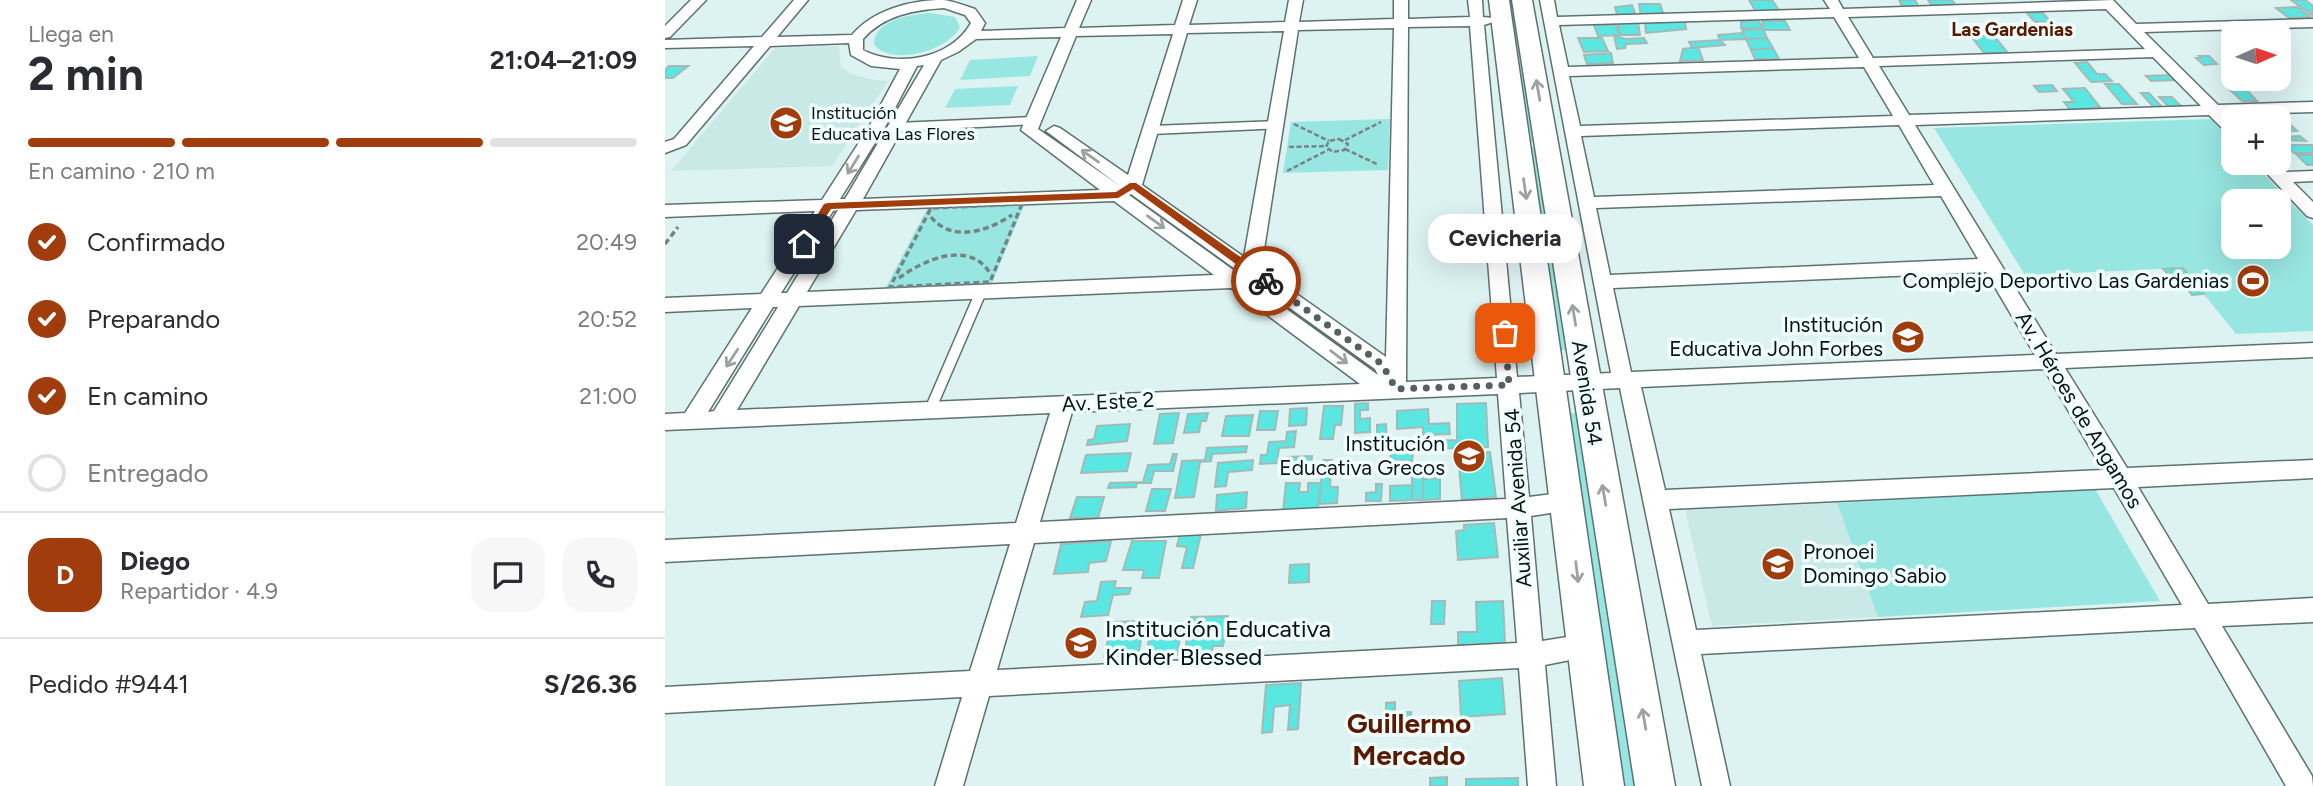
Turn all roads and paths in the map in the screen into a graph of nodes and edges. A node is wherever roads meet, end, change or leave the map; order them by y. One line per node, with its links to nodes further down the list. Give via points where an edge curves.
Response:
1 (699, 0): 22 (street)
2 (801, 0): 25 (street)
3 (1084, 0): 21 (street)
4 (1190, 0): 20 (street)
5 (1296, 0): 18 (street)
6 (1401, 0): 16 (street)
7 (1475, 0): 15 (street, Auxiliar Avenida 54)
8 (1522, 0): 76 (main road, Avenida 54, one-way to 8)
9 (1547, 0): 14 (street)
10 (2107, 2): 12 (street); 19 (street)
11 (919, 3): 23 (street, via 972,11 979,26); 24 (street, via 876,20)
12 (1835, 6): 14 (street); 29 (street, Av. Héroes de Angamos)
13 (1500, 10): 15 (street); 76 (main road, Avenida 54, one-way to 76)
14 (1551, 21): 31 (street)
15 (1477, 22): 16 (street); 77 (street, Auxiliar Avenida 54)
16 (1401, 23): 18 (street); 78 (street)
17 (2313, 23): 19 (street)
18 (1292, 27): 20 (street); 39 (street)
19 (2132, 29): 27 (street)
20 (1181, 30): 21 (street); 41 (street)
21 (1070, 33): 23 (street); 35 (street)
22 (665, 34)
23 (975, 35): 28 (street)
24 (856, 39): 25 (street); 30 (street, via 856,52 870,61)
25 (765, 41): 26 (street); 38 (street)
26 (665, 44)
27 (2156, 53): 29 (street); 33 (street)
28 (935, 58): 30 (street); 40 (street)
29 (1870, 62): 31 (street); 36 (street, Av. Héroes de Angamos)
30 (911, 63): 59 (street, one-way to 59)
31 (1561, 72): 42 (street)
32 (2313, 107): 33 (street)
33 (2214, 110): 34 (street); 36 (street)
34 (2221, 117)
35 (1033, 121): 40 (street); 54 (street, via 1029,130)
36 (1905, 121): 42 (street); 55 (street, Av. Héroes de Angamos)
37 (1382, 122): 44 (path)
38 (694, 125): 43 (street); 47 (street, via 680,142)
39 (1285, 125): 41 (street); 45 (path); 66 (street)
40 (897, 127): 58 (street)
41 (1152, 130): 54 (street)
42 (1573, 131): 56 (street)
43 (665, 139)
44 (1346, 140): 45 (path); 49 (path)
45 (1329, 141): 48 (path)
46 (1285, 147): 48 (path)
47 (665, 148)
48 (1327, 148): 49 (path); 51 (path)
49 (1345, 149): 50 (path)
50 (1379, 165)
51 (1288, 171)
52 (2313, 176): 53 (street)
53 (2280, 177): 62 (street)
54 (1126, 190): 58 (street); 66 (street)
55 (1947, 190): 56 (street); 65 (street, Av. Héroes de Angamos)
56 (1586, 203): 67 (street)
57 (1022, 204): 60 (path); 60 (path, via 996,224 959,232 939,227 930,215); 69 (path)
58 (850, 205): 59 (street); 70 (street)
59 (828, 206): 61 (street); 71 (street)
60 (931, 208): 68 (path)
61 (665, 211)
62 (2313, 212)
63 (679, 226): 64 (path)
64 (665, 244)
65 (1992, 265): 67 (street); 74 (street, Av. Héroes de Angamos)
66 (1244, 276): 69 (street); 78 (street)
67 (1601, 282): 75 (street)
68 (890, 287): 69 (path); 69 (path, via 917,265 953,255 982,262 988,268)
69 (985, 288): 70 (street); 80 (lane)
70 (792, 300): 71 (street); 81 (street)
71 (768, 301): 72 (street); 83 (street, one-way to 83)
72 (665, 305)
73 (2313, 350): 74 (street, Av. Este 2)
74 (2050, 361): 75 (street, Av. Este 2); 85 (street, Av. Héroes de Angamos)
75 (1625, 380): 76 (street, Av. Este 2); 86 (street, via 1633,392)
76 (1568, 383): 77 (street, Av. Este 2); 87 (main road, Avenida 54); 101 (main road, Avenida 54, one-way to 76)
77 (1509, 385): 78 (street, Av. Este 2); 88 (street, Auxiliar Avenida 54)
78 (1389, 389): 79 (street, Av. Este 2)
79 (1065, 404): 80 (street, Av. Este 2); 89 (street)
80 (930, 410): 81 (street, Av. Este 2)
81 (720, 420): 83 (street, Av. Este 2)
82 (665, 422): 83 (street, Av. Este 2)
83 (690, 422)
84 (2313, 469): 85 (street)
85 (2121, 479): 86 (street); 92 (street, Av. Héroes de Angamos)
86 (1656, 500): 93 (street)
87 (1568, 502): 88 (street); 94 (main road, Avenida 54, one-way to 94)
88 (1519, 508): 89 (street); 95 (street, Auxiliar Avenida 54)
89 (1024, 532): 90 (street); 96 (street)
90 (665, 551)
91 (2313, 610): 92 (street)
92 (2201, 616): 93 (street); 103 (street, Av. Héroes de Angamos)
93 (1686, 643): 102 (street)
94 (1586, 646): 95 (street); 100 (main road, Avenida 54)
95 (1531, 655): 96 (street); 99 (street, Auxiliar Avenida 54)
96 (978, 682): 97 (street); 98 (street)
97 (665, 700)
98 (949, 786)
99 (1542, 786)
100 (1604, 786)
101 (1655, 786)
102 (1716, 786)
103 (2302, 786)

